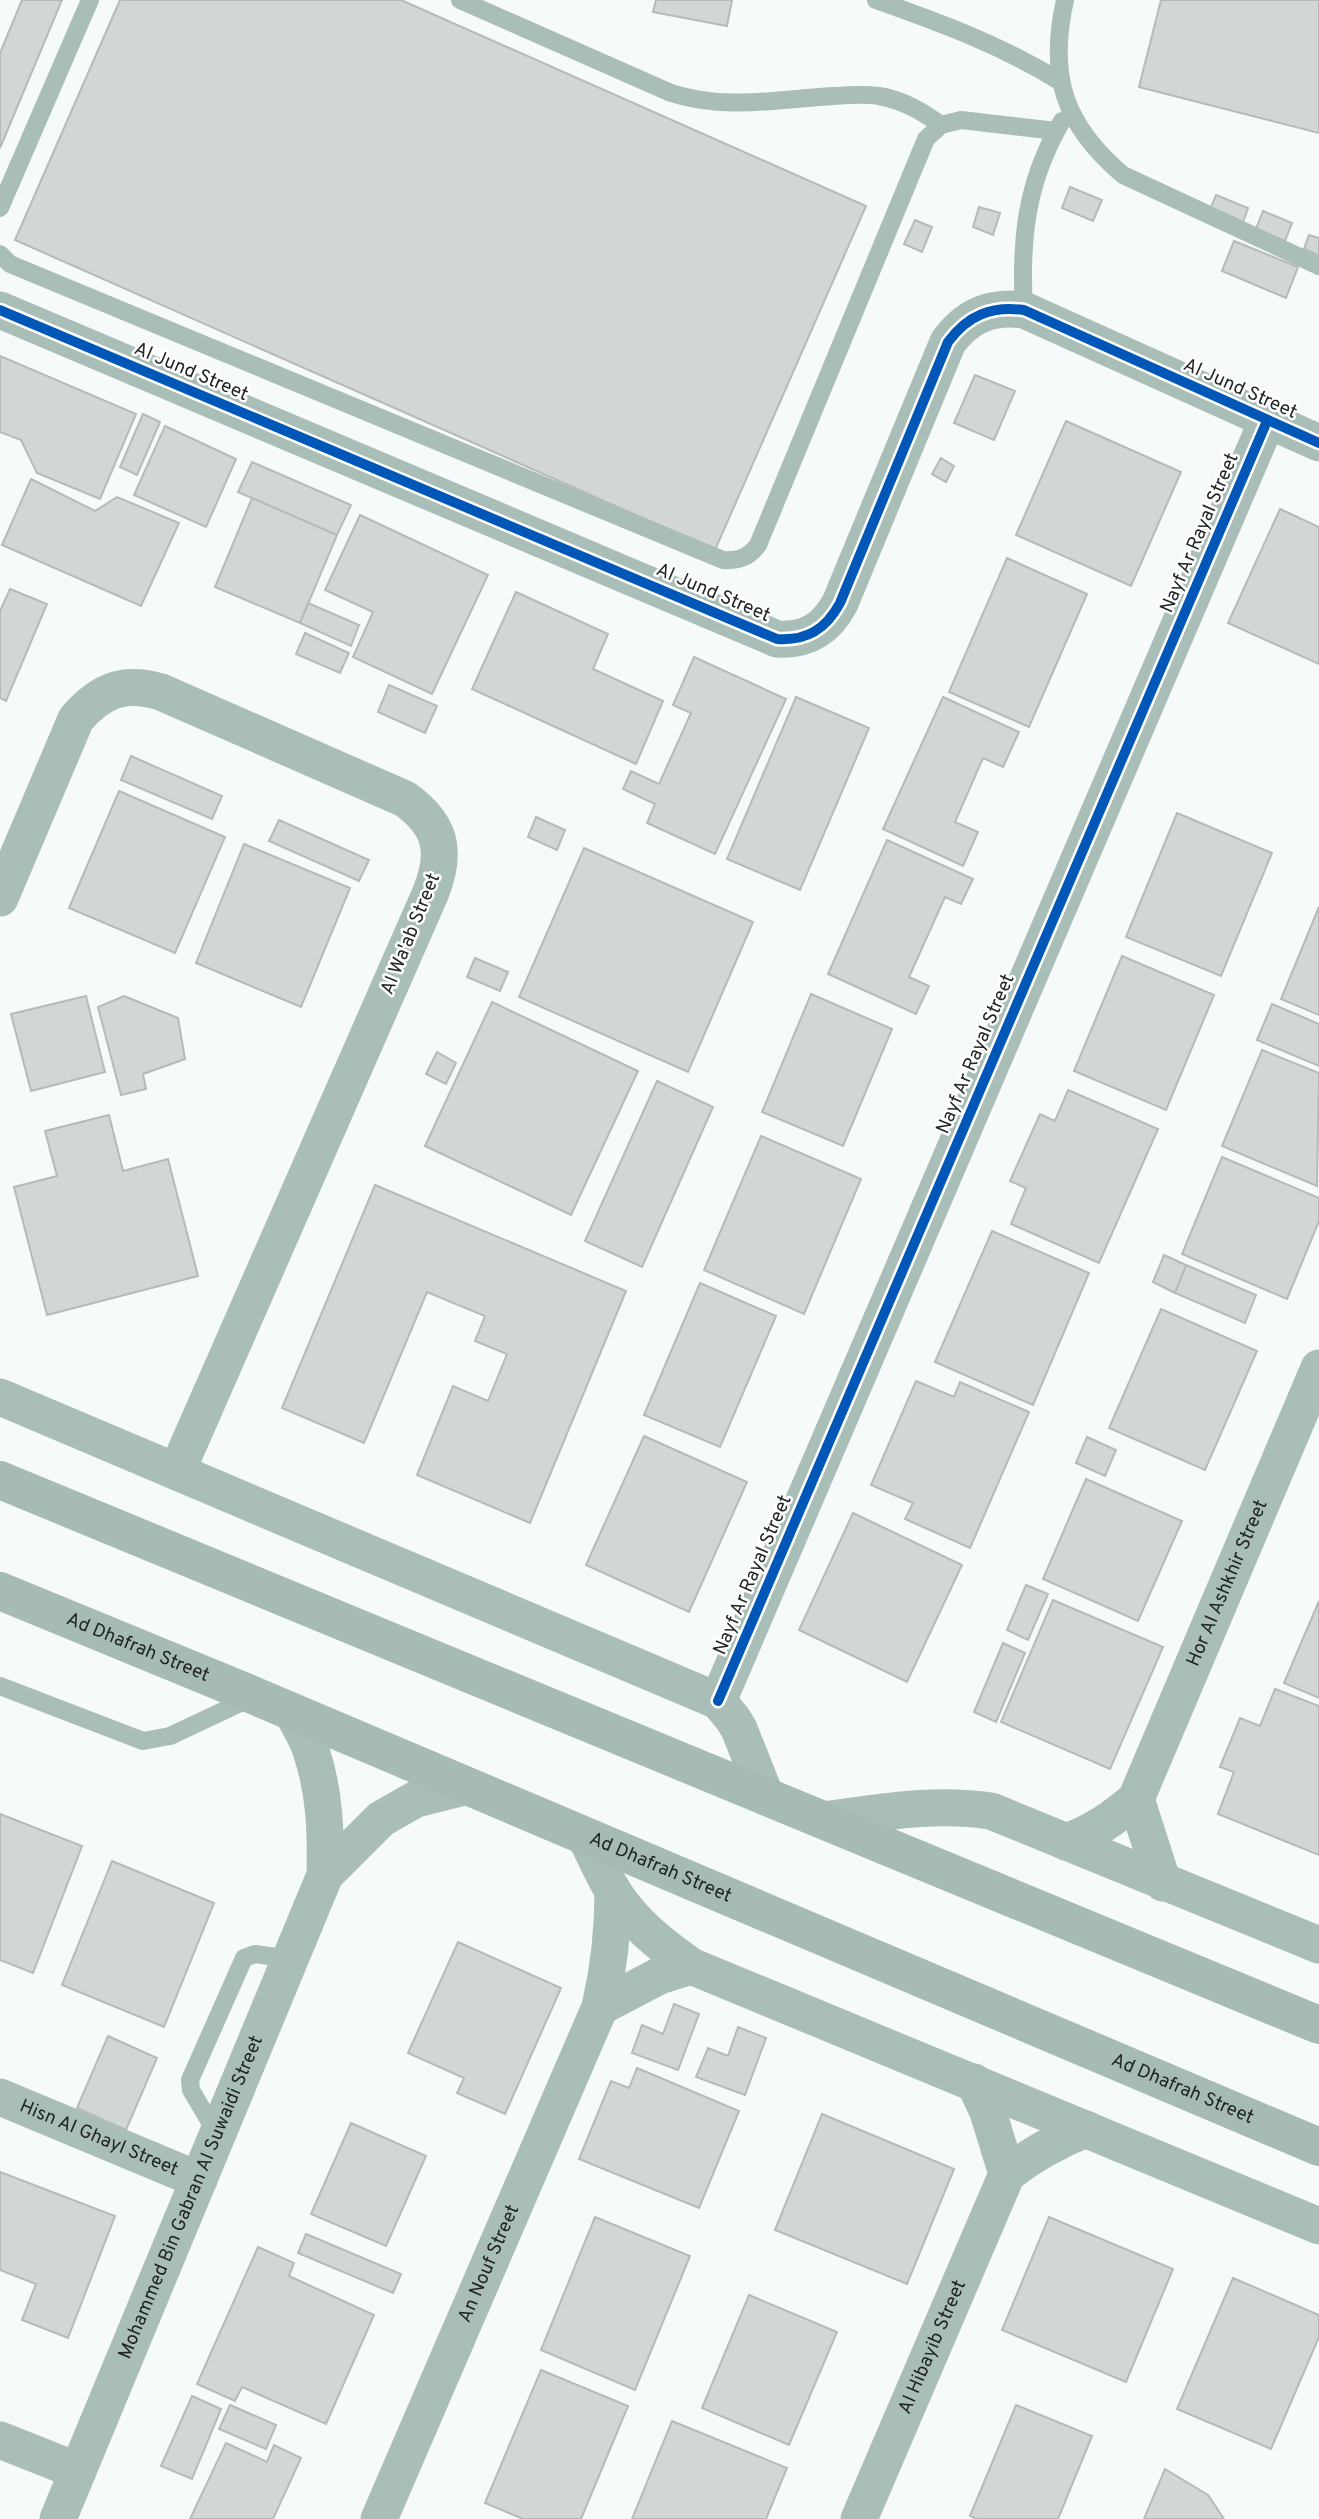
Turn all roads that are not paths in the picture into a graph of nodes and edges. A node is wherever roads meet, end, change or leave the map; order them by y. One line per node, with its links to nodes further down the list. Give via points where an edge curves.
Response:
1 (90, 0): 9 (lane)
2 (460, 0): 7 (lane, via 695,100 742,104 864,94 909,105)
3 (876, 0): 5 (lane, via 973,35)
4 (1065, 0): 5 (lane, via 1059,26)
5 (1061, 82): 6 (lane)
6 (1069, 108): 8 (lane); 11 (lane, via 1082,134 1123,175)
7 (941, 125): 8 (lane, via 961,120); 10 (lane, via 920,148 758,545 734,561 10,264)
8 (1056, 131): 13 (lane, via 1040,164 1027,211)
9 (0, 208)
10 (0, 254)
11 (1319, 266)
12 (0, 310): 13 (street, Al Jund Street, via 762,634 792,640 821,629 841,603 948,342 971,318 986,311)
13 (1024, 310): 14 (street, Al Jund Street)
14 (1267, 421): 15 (street, Al Jund Street); 24 (street, Nayf Ar Rayal Street)
15 (1319, 443)
16 (0, 898): 19 (street, Al Wa'ab Street, via 76,719 88,704 123,688 161,692 405,799 435,830 439,873 432,892)
17 (1319, 1368): 28 (street, Hor Al Ashkhir Street)
18 (0, 1397): 19 (street)
19 (177, 1471): 24 (street)
20 (0, 1480): 27 (main road)
21 (0, 1591): 23 (main road, Ad Dhafrah Street)
22 (0, 1686): 23 (lane, via 143,1741 170,1736)
23 (255, 1696): 25 (main road, Ad Dhafrah Street)
24 (718, 1701): 27 (street, via 739,1729)
25 (292, 1712): 26 (main road, Ad Dhafrah Street); 32 (street, Mohammed Bin Gabran Al Suwaidi Street, via 311,1749 321,1790)
26 (468, 1786): 30 (main road, Ad Dhafrah Street); 32 (street, Mohammed Bin Gabran Al Suwaidi Street, via 416,1799 381,1819)
27 (766, 1797): 29 (main road)
28 (1136, 1799): 31 (street, Hor Al Ashkhir Street, via 1106,1824); 33 (street)
29 (822, 1820): 31 (street, via 960,1807 991,1811); 38 (main road)
30 (585, 1836): 34 (street); 42 (main road, Ad Dhafrah Street)
31 (1066, 1842): 33 (street)
32 (325, 1875): 44 (street, Mohammed Bin Gabran Al Suwaidi Street)
33 (1163, 1883): 35 (street)
34 (614, 1891): 36 (street, via 659,1943); 37 (street, An Nouf Street, via 613,1930)
35 (1319, 1945)
36 (691, 1966): 37 (street, via 659,1976); 39 (street)
37 (600, 2007): 49 (street, An Nouf Street)
38 (1319, 2025)
39 (974, 2082): 41 (street); 43 (street)
40 (0, 2097): 44 (street, Hisn Al Ghayl Street)
41 (1086, 2129): 43 (street, Al Hibayib Street, via 1031,2155); 45 (street)
42 (1319, 2147)
43 (1007, 2174): 50 (street, Al Hibayib Street)
44 (199, 2179): 47 (street, Mohammed Bin Gabran Al Suwaidi Street)
45 (1319, 2226)
46 (0, 2440): 47 (street)
47 (78, 2471): 48 (street, Mohammed Bin Gabran Al Suwaidi Street)
48 (58, 2519)
49 (379, 2519)
50 (859, 2519)

